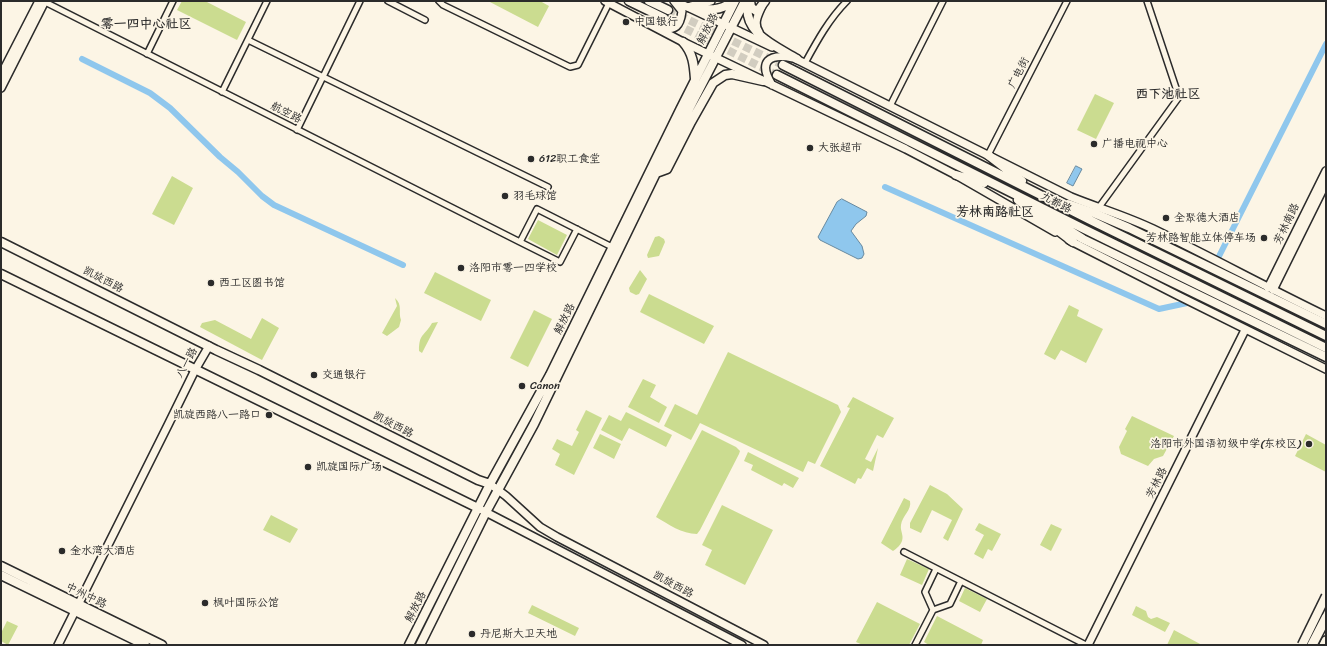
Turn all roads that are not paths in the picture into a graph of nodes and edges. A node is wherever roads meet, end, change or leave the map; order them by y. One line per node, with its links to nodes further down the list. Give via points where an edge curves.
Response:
1 (43, 1): 28 (street, 航空路); 33 (main road); 39 (main road)
2 (173, 1): 28 (street)
3 (267, 1): 26 (street)
4 (360, 1): 35 (street)
5 (388, 1): 22 (street)
6 (439, 1): 18 (street, via 442,5 570,67 578,65)
7 (629, 1): 21 (main road)
8 (649, 1): 20 (main road)
9 (674, 1): 19 (main road); 24 (main road, via 682,11 681,21 677,27)
10 (712, 1): 19 (main road)
11 (733, 1): 19 (main road, via 719,9); 23 (main road, 解放路)
12 (748, 1): 13 (main road, via 756,11); 23 (main road, 解放路); 25 (main road, via 746,10 750,22 755,31)
13 (765, 1): 25 (main road, via 756,26)
14 (847, 1): 31 (street, via 835,12)
15 (943, 1): 41 (street)
16 (1067, 1): 43 (street, 广电街)
17 (1147, 1): 51 (street, via 1179,97)
18 (607, 2): 24 (main road)
19 (689, 7): 23 (main road)
20 (668, 10)
21 (664, 18)
22 (425, 20)
23 (727, 26): 29 (main road, 解放路); 30 (main road)
24 (658, 29): 27 (main road)
25 (764, 38): 30 (main road)
26 (248, 40): 35 (street); 40 (street)
27 (683, 42): 29 (main road); 36 (main road, via 693,59)
28 (147, 54): 40 (street, 航空路)
29 (711, 56): 36 (main road, 解放路); 37 (main road); 45 (main road, 解放路)
30 (797, 59): 31 (main road, 九都路); 38 (main road, via 778,56 768,61 765,71)
31 (806, 63): 41 (main road, 九都路)
32 (783, 65): 50 (main road, 九都路)
33 (1, 75)
34 (777, 75): 49 (main road, 九都路)
35 (323, 77): 42 (street); 48 (street)
36 (695, 79): 56 (main road, 解放路)
37 (763, 81): 38 (main road); 45 (main road, via 732,74 719,78 691,122 667,169)
38 (772, 85): 46 (main road)
39 (1, 88)
40 (222, 92): 42 (street, 航空路)
41 (890, 106): 43 (main road, 九都路)
42 (297, 130): 54 (street, 航空路)
43 (988, 155): 50 (main road); 51 (main road, 九都路)
44 (1326, 171): 58 (main road, 芳林南路)
45 (656, 173): 69 (main road, 解放路, via 534,424)
46 (956, 175): 49 (main road); 55 (main road)
47 (1326, 183): 58 (main road, 芳林南路)
48 (548, 187)
49 (1001, 187): 55 (main road); 64 (main road, 九都路); 65 (main road, via 1083,239)
50 (1036, 192): 51 (main road); 62 (main road, 九都路)
51 (1096, 211): 58 (main road, 九都路, via 1116,213 1152,229); 60 (main road)
52 (577, 229): 54 (street, 航空路, via 560,262); 54 (street, via 537,209); 56 (street)
53 (1, 242): 63 (main road, 凯旋西路)
54 (520, 242)
55 (1073, 242): 61 (main road)
56 (612, 247): 68 (main road, 解放路, via 550,375)
57 (1, 274): 67 (main road, 凯旋西路)
58 (1271, 289): 59 (main road, 九都路)
59 (1326, 316)
60 (1326, 324)
61 (1247, 330): 66 (main road); 95 (main road, 芳林路); 96 (main road, 芳林路)
62 (1326, 336)
63 (209, 346): 67 (main road, 八一路); 68 (main road, 凯旋西路, via 471,477)
64 (1326, 348)
65 (1326, 357)
66 (1326, 369)
67 (197, 370): 70 (main road, 凯旋西路); 80 (main road, 八一路)
68 (490, 484): 69 (main road, 凯旋西路); 70 (main road, 解放路)
69 (498, 489): 71 (main road, 解放路); 84 (main road, 凯旋西路, via 540,527)
70 (478, 508): 71 (main road, 凯旋西路); 90 (main road, 解放路)
71 (486, 512): 91 (main road, 解放路); 92 (main road, 凯旋西路)
72 (904, 552): 74 (street)
73 (1, 566): 80 (main road, 中州中路)
74 (936, 569): 76 (street); 81 (street, via 926,592)
75 (1, 575): 80 (main road, 中州中路)
76 (961, 581): 81 (street, via 950,604); 95 (street)
77 (1326, 590): 85 (main road)
78 (1326, 596): 85 (main road, bridge)
79 (1326, 606): 85 (main road)
80 (78, 609): 86 (main road, 八一路); 87 (main road, 八一路); 88 (main road, 中州中路); 89 (main road, 中州中路)
81 (933, 610): 94 (street)
82 (1326, 617): 85 (highway, bridge)
83 (1326, 641): 98 (highway)
84 (753, 643): 93 (main road, 凯旋西路)
85 (1305, 643): 97 (street)
86 (58, 645)
87 (62, 645)
88 (145, 645)
89 (162, 645)
90 (409, 645)
91 (420, 645)
92 (742, 645)
93 (764, 645)
94 (915, 645)
95 (1087, 645)
96 (1092, 645)
97 (1320, 645)
98 (1324, 645)

